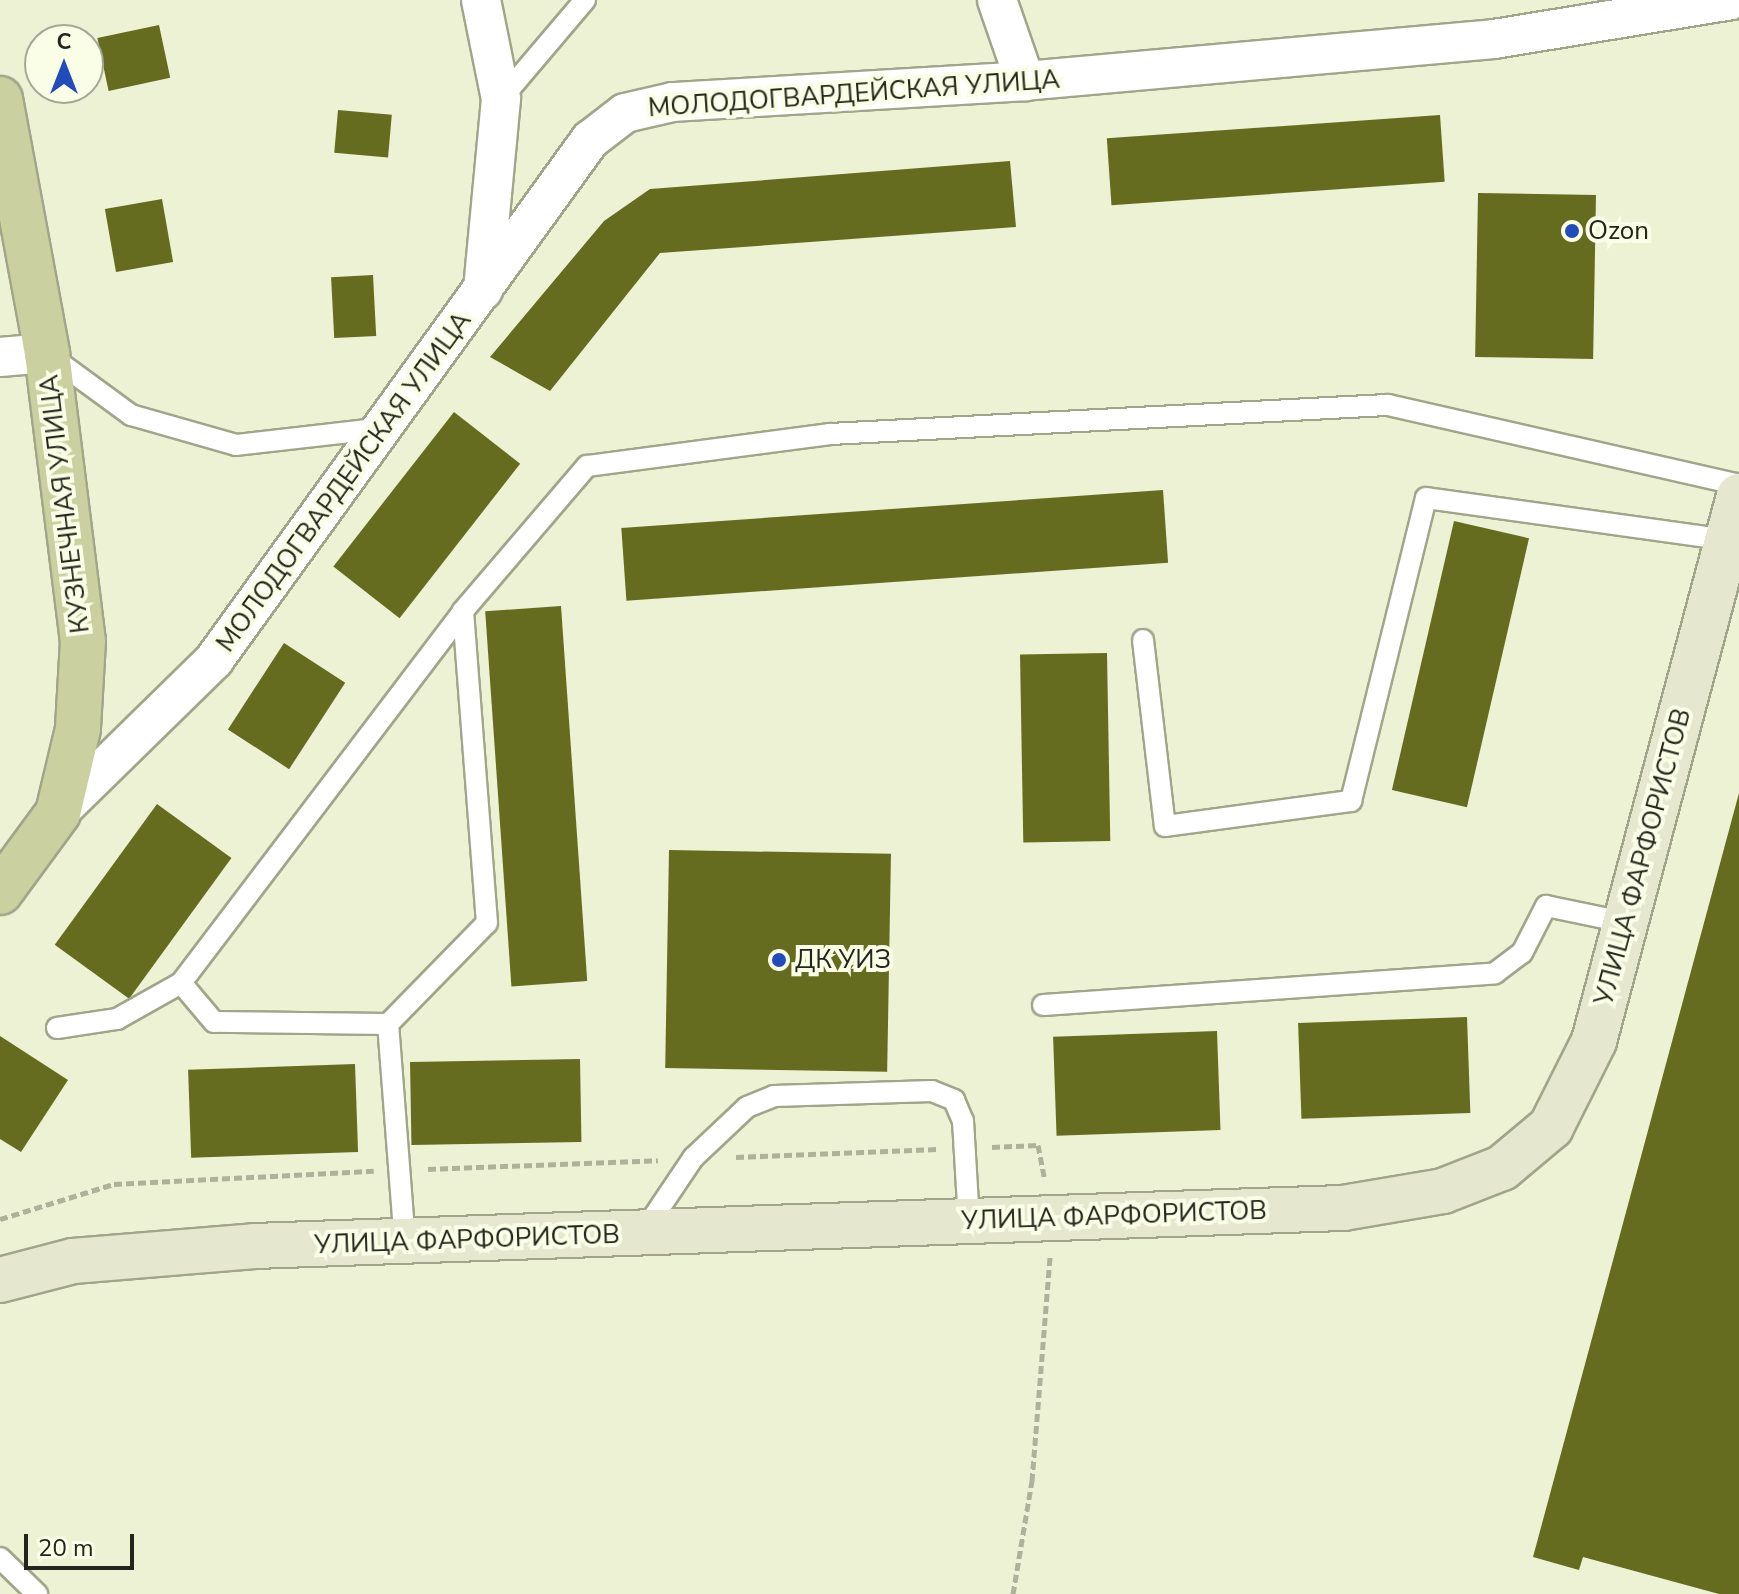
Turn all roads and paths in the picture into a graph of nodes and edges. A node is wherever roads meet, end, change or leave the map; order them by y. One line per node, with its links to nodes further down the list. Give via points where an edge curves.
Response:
1 (481, 0): 8 (street)
2 (585, 0): 8 (lane)
3 (997, 0): 6 (street)
4 (1731, 0): 5 (street, МОЛОДОГВАРДЕЙСКАЯ УЛИЦА)
5 (1646, 7): 6 (street, МОЛОДОГВАРДЕЙСКАЯ УЛИЦА, via 1494,39)
6 (1025, 81): 9 (street, МОЛОДОГВАРДЕЙСКАЯ УЛИЦА, via 673,102 625,113 590,140)
7 (0, 99): 10 (main road, КУЗНЕЧНАЯ УЛИЦА)
8 (501, 99): 9 (street)
9 (483, 293): 12 (street, МОЛОДОГВАРДЕЙСКАЯ УЛИЦА)
10 (47, 353): 11 (street); 12 (lane, via 131,415 236,445); 18 (main road, КУЗНЕЧНАЯ УЛИЦА, via 83,641 78,729)
11 (0, 357)
12 (377, 429): 18 (street, МОЛОДОГВАРДЕЙСКАЯ УЛИЦА, via 214,660)
13 (1739, 485): 16 (lane, via 1388,405 830,434 587,466)
14 (1739, 496): 15 (street, УЛИЦА ФАРФОРИСТОВ)
15 (1728, 540): 17 (lane, via 1426,498 1351,801 1165,826); 20 (street, УЛИЦА ФАРФОРИСТОВ)
16 (463, 611): 21 (lane); 23 (lane, via 487,923)
17 (1143, 640)
18 (58, 813): 19 (main road, КУЗНЕЧНАЯ УЛИЦА)
19 (0, 892)
20 (1628, 923): 22 (lane, via 1546,906 1522,953 1495,973); 29 (street, УЛИЦА ФАРФОРИСТОВ, via 1573,1091 1551,1127 1502,1168 1443,1191 1343,1208)
21 (181, 983): 23 (lane, via 214,1022); 24 (lane, via 117,1019)
22 (1043, 1005)
23 (388, 1024): 27 (lane)
24 (57, 1028)
25 (965, 1147): 26 (path); 26 (lane, via 954,1100 932,1091 774,1096 747,1107); 29 (path, via 1038,1145); 30 (lane)
26 (693, 1158): 27 (path); 31 (lane)
27 (399, 1171): 28 (path, via 114,1184); 32 (lane)
28 (0, 1219)
29 (1047, 1219): 30 (street, УЛИЦА ФАРФОРИСТОВ); 36 (path, via 1051,1273 1032,1481)
30 (969, 1221): 31 (street, УЛИЦА ФАРФОРИСТОВ)
31 (642, 1234): 32 (street, УЛИЦА ФАРФОРИСТОВ)
32 (405, 1244): 33 (street, УЛИЦА ФАРФОРИСТОВ, via 152,1253 73,1261)
33 (0, 1280)
34 (0, 1558): 35 (lane)
35 (37, 1594)
36 (1013, 1594)

